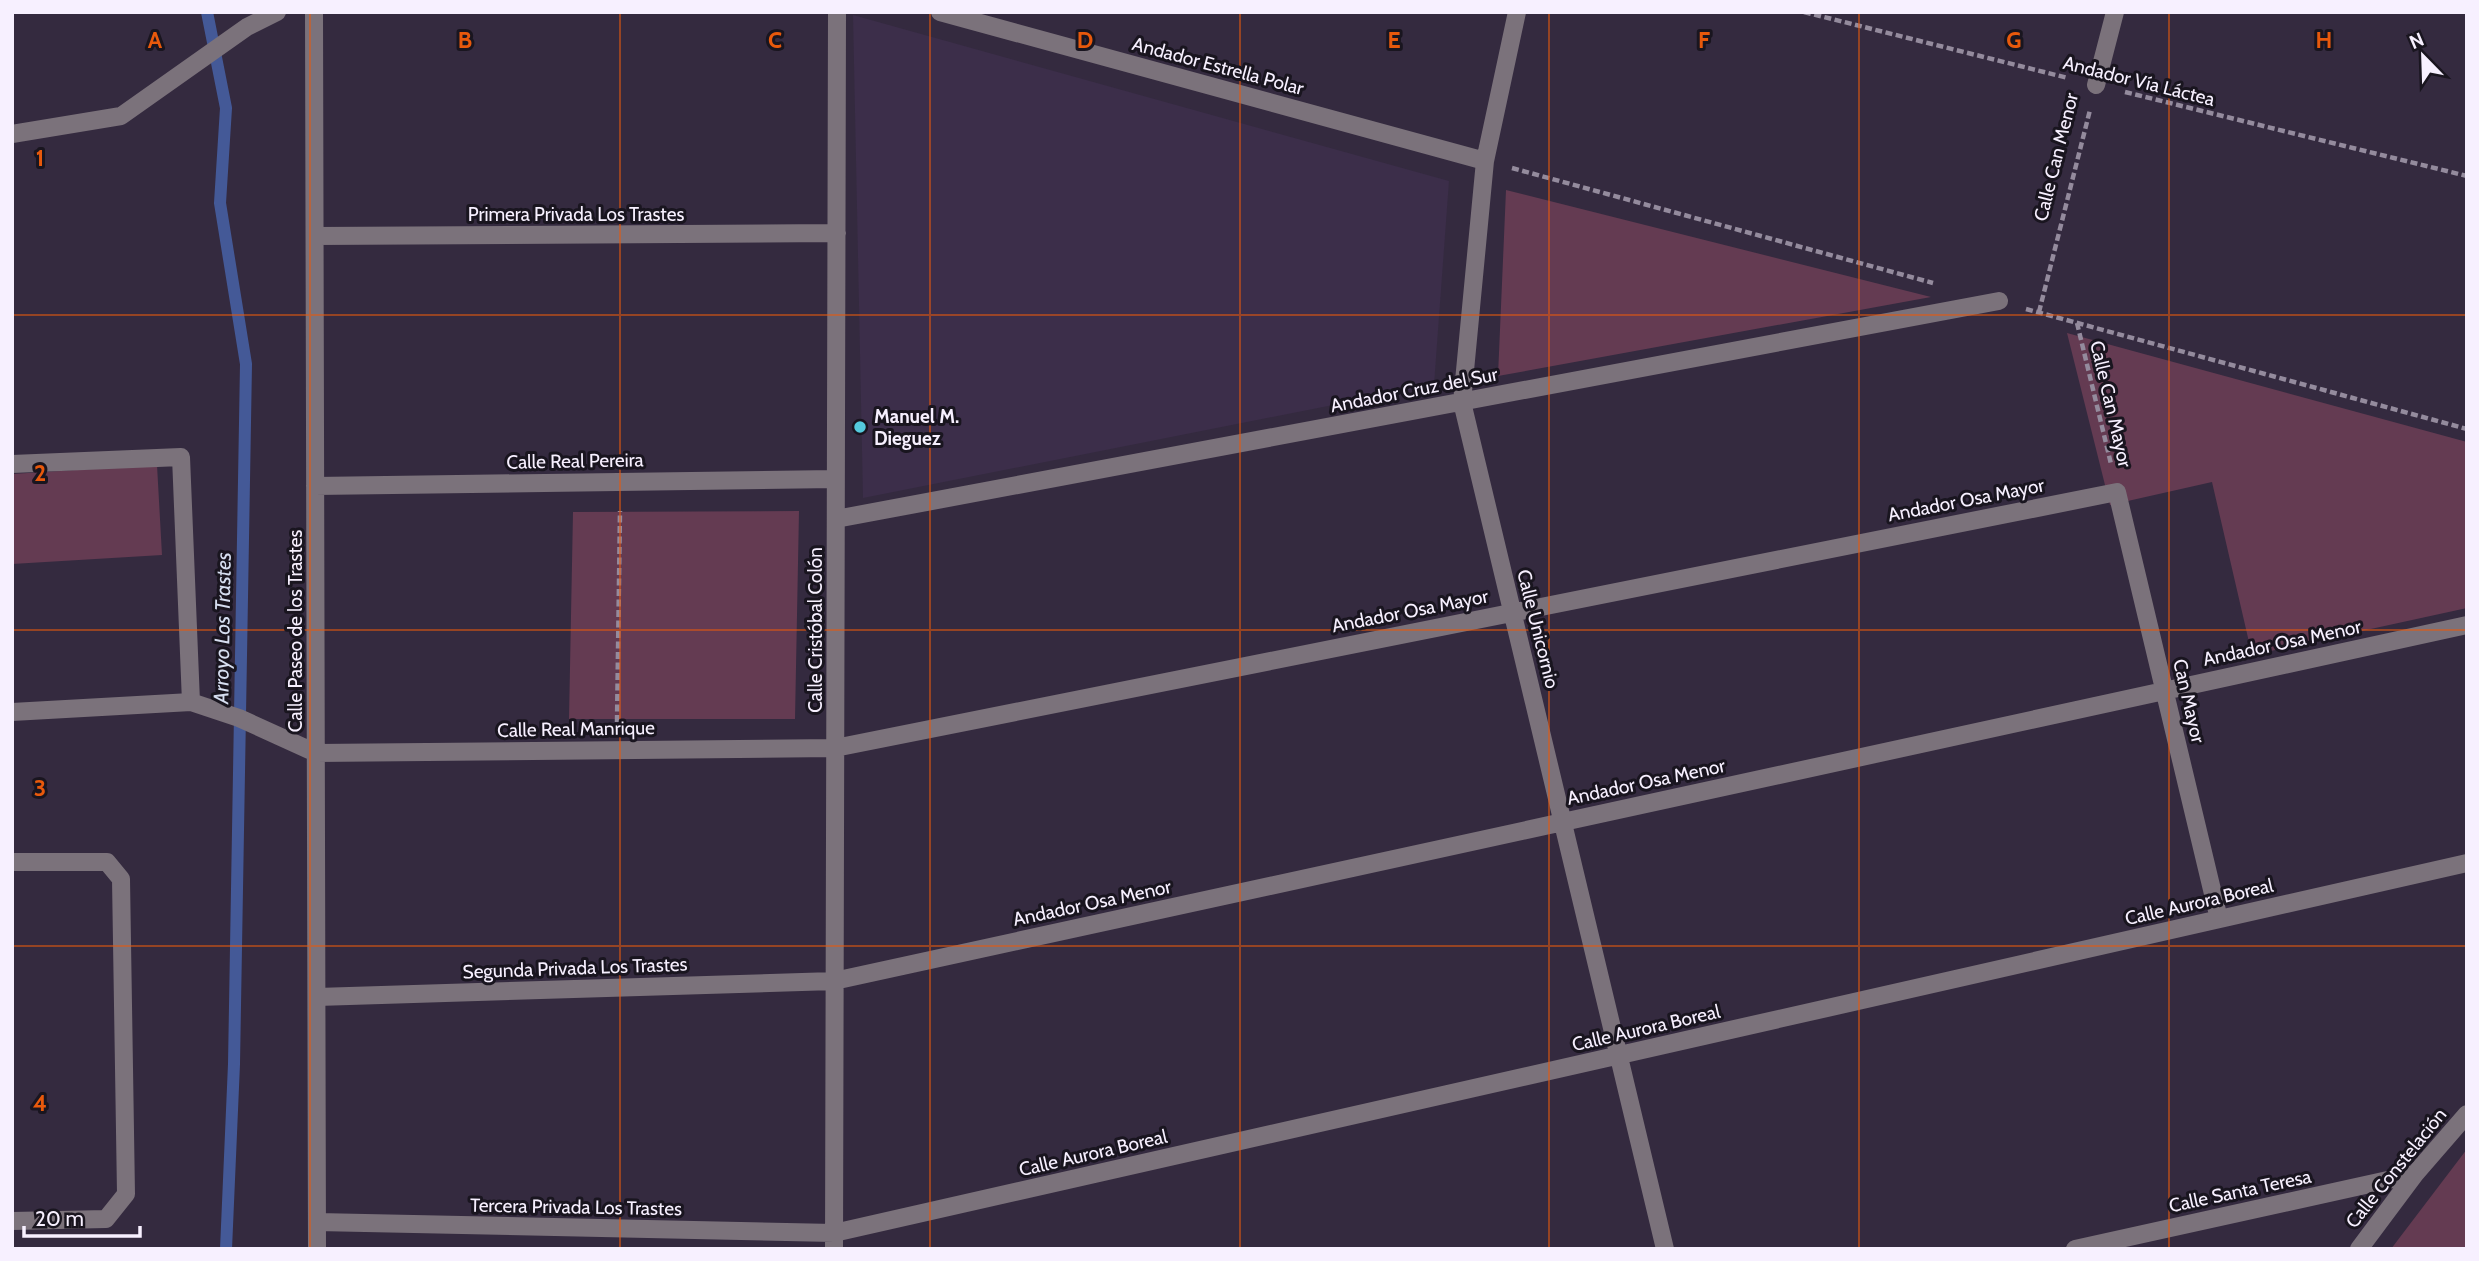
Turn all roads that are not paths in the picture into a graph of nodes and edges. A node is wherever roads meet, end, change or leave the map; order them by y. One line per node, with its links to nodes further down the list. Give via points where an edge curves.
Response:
1 (277, 12): 8 (street, via 247,27 121,116)
2 (314, 12): 11 (street, Calle Paseo de los Trastes)
3 (837, 12): 10 (street, Calle Cristóbal Colón)
4 (940, 12): 9 (street, Andador Estrella Polar)
5 (1517, 12): 9 (street, Calle Unicornio)
6 (2115, 12): 7 (street, Calle Can Menor)
7 (2096, 85)
8 (12, 134)
9 (1485, 161): 13 (street, Calle Unicornio)
10 (837, 233): 11 (street, Primera Privada Los Trastes); 15 (street, Calle Cristóbal Colón)
11 (315, 236): 16 (street, Calle Paseo de los Trastes)
12 (1999, 301): 13 (street, Andador Cruz del Sur)
13 (1462, 402): 18 (street, Andador Cruz del Sur); 19 (street, Calle Unicornio)
14 (12, 464): 22 (street, via 181,457)
15 (835, 479): 16 (street, Calle Real Pereira); 18 (street, Calle Cristóbal Colón)
16 (315, 486): 25 (street, Calle Paseo de los Trastes)
17 (2117, 492): 19 (street, Andador Osa Mayor); 21 (street, Can Mayor)
18 (836, 519): 24 (street, Calle Cristóbal Colón)
19 (1512, 612): 24 (street, Andador Osa Mayor); 26 (street, Calle Unicornio)
20 (2467, 625): 21 (street, Andador Osa Menor)
21 (2165, 690): 26 (street, Andador Osa Menor); 29 (street, Can Mayor)
22 (191, 702): 23 (street); 25 (street)
23 (12, 712)
24 (835, 748): 25 (street, Calle Real Manrique); 30 (street, Calle Cristóbal Colón)
25 (316, 753): 31 (street, Calle Paseo de los Trastes)
26 (1563, 822): 30 (street, Andador Osa Menor); 32 (street, Calle Unicornio)
27 (12, 862): 35 (street, via 107,862 121,879 126,1194 106,1219)
28 (2467, 863): 29 (street, Calle Aurora Boreal)
29 (2219, 919): 32 (street, Calle Aurora Boreal)
30 (834, 981): 31 (street, Segunda Privada Los Trastes); 37 (street, Calle Cristóbal Colón)
31 (317, 997): 36 (street, Calle Paseo de los Trastes)
32 (1619, 1055): 37 (street, Calle Aurora Boreal); 39 (street, Calle Unicornio)
33 (2467, 1114): 34 (street, Calle Constelación)
34 (2415, 1174): 40 (street, Calle Santa Teresa); 41 (street, Calle Constelación)
35 (12, 1221)
36 (317, 1223): 37 (street, Tercera Privada Los Trastes); 38 (street, Calle Paseo de los Trastes)
37 (834, 1241)
38 (317, 1249)
39 (1665, 1249)
40 (2075, 1249)
41 (2359, 1249)

